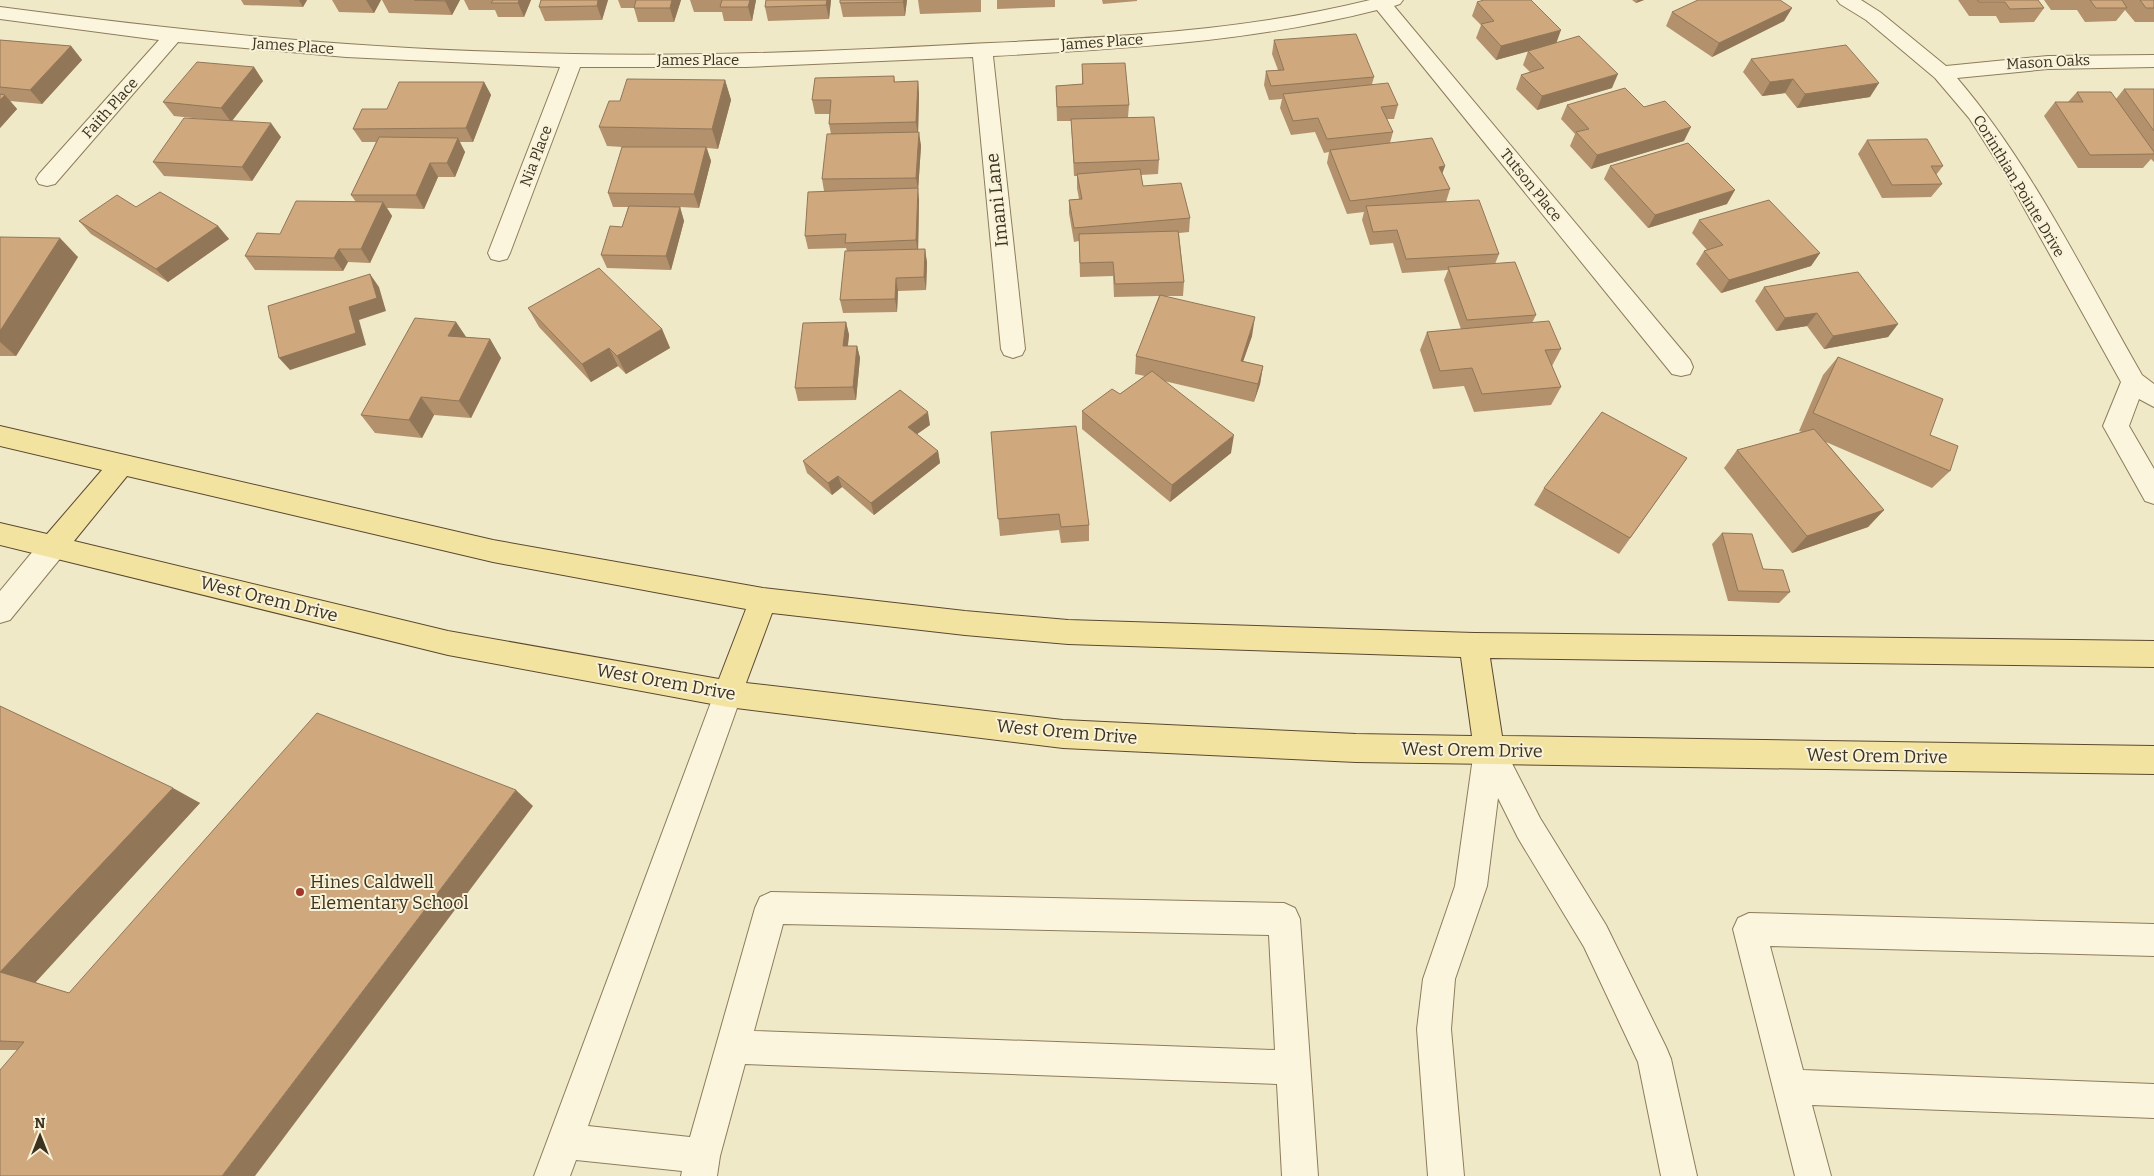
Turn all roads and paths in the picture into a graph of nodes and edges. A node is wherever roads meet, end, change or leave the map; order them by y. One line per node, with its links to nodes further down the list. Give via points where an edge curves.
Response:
1 (1847, 0): 8 (street, Corinthian Pointe Drive, via 1873,16)
2 (1387, 2): 5 (street, James Place, via 1276,25 1140,40); 12 (street, Tutson Place)
3 (0, 13): 4 (street, James Place)
4 (173, 36): 6 (street, James Place, via 428,56); 9 (street, Faith Place)
5 (982, 50): 6 (street, James Place, via 714,61); 11 (street, Imani Lane)
6 (574, 59): 10 (street, Nia Place)
7 (2154, 61): 8 (street, Mason Oaks, via 2085,59 2007,64)
8 (1942, 74): 13 (street, Corinthian Pointe Drive, via 1976,113 2015,172)
9 (47, 179)
10 (499, 253)
11 (1013, 349)
12 (1681, 367)
13 (2144, 382): 14 (street, Corinthian Pointe Drive); 17 (street, via 2116,426)
14 (2154, 397)
15 (0, 436): 16 (main road)
16 (122, 464): 19 (main road); 20 (main road, via 493,551)
17 (2154, 493)
18 (0, 534): 19 (main road, West Orem Drive)
19 (53, 547): 21 (street); 24 (main road, West Orem Drive, via 448,643)
20 (763, 600): 22 (main road, via 1068,632); 24 (main road)
21 (0, 611)
22 (1474, 645): 23 (main road); 25 (main road)
23 (2154, 654)
24 (728, 694): 25 (main road, West Orem Drive, via 1063,734 1347,748); 32 (street)
25 (1489, 750): 26 (main road, West Orem Drive); 36 (street, via 1471,886 1439,979 1434,1029); 37 (street, via 1529,828 1595,936 1654,1059)
26 (2154, 760)
27 (2154, 940): 30 (street, via 1749,929)
28 (733, 1047): 29 (street); 29 (street, via 771,908 1284,919); 33 (street)
29 (1293, 1068): 35 (street)
30 (1790, 1088): 31 (street); 38 (street)
31 (2154, 1101)
32 (565, 1141): 33 (street); 34 (street)
33 (701, 1166)
34 (552, 1176)
35 (1300, 1176)
36 (1446, 1176)
37 (1678, 1176)
38 (1813, 1176)

